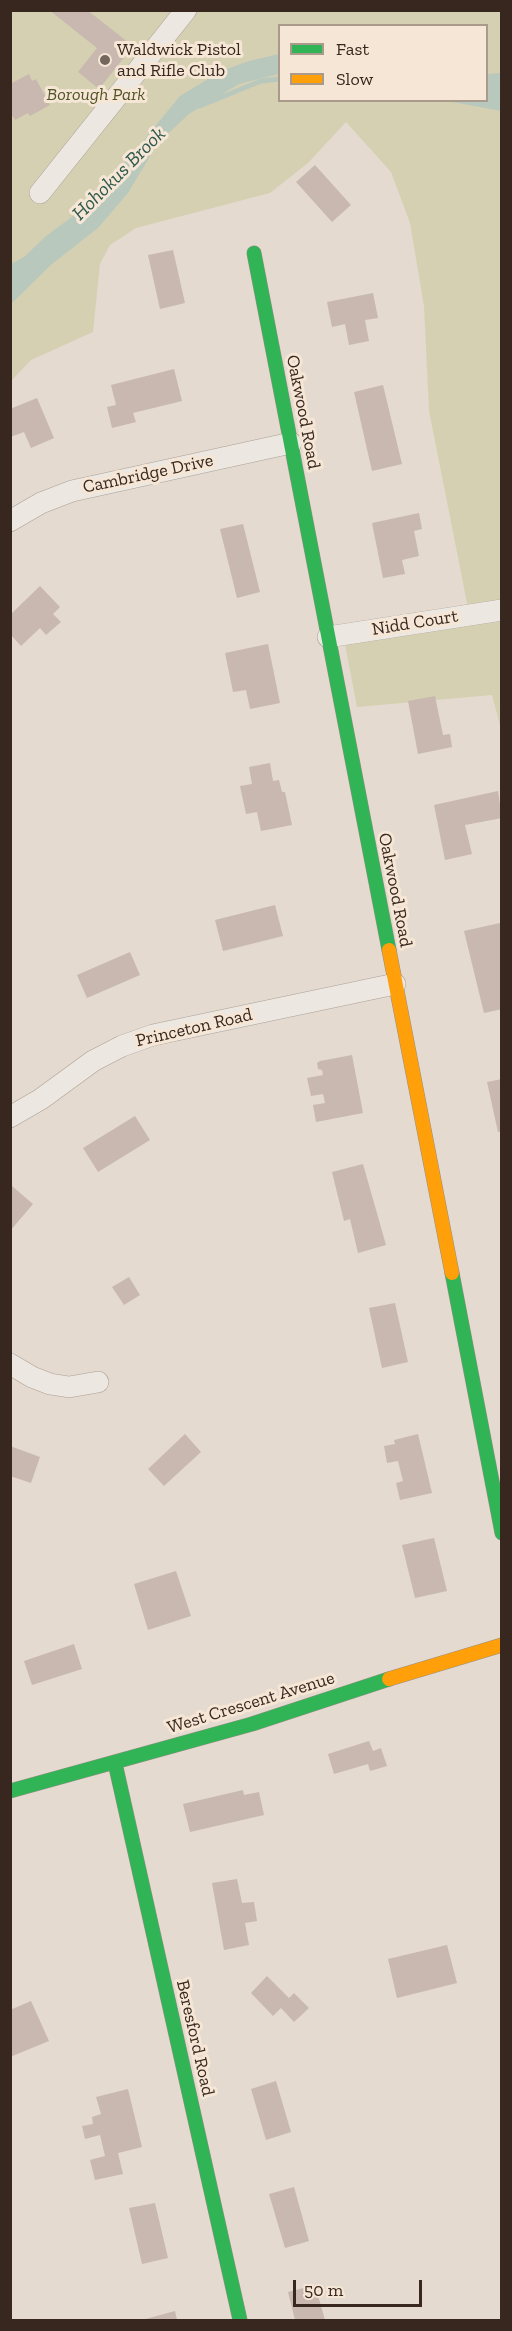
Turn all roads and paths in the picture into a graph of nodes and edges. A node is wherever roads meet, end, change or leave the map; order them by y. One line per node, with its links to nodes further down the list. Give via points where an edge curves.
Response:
1 (186, 10): 2 (street)
2 (40, 193)
3 (254, 253): 4 (street, Oakwood Road)
4 (291, 443): 5 (street, Cambridge Drive, via 72,491); 7 (street, Oakwood Road)
5 (10, 521)
6 (501, 610): 7 (street, Nidd Court)
7 (328, 637): 8 (street, Oakwood Road)
8 (395, 984): 9 (street, Princeton Road, via 153,1035 93,1061); 12 (street, Oakwood Road)
9 (10, 1117)
10 (10, 1364): 11 (street, via 50,1384 69,1387)
11 (98, 1382)
12 (501, 1533)
13 (501, 1646): 14 (street, West Crescent Avenue)
14 (115, 1763): 15 (street, West Crescent Avenue); 16 (street, Beresford Road)
15 (10, 1791)
16 (240, 2320)

